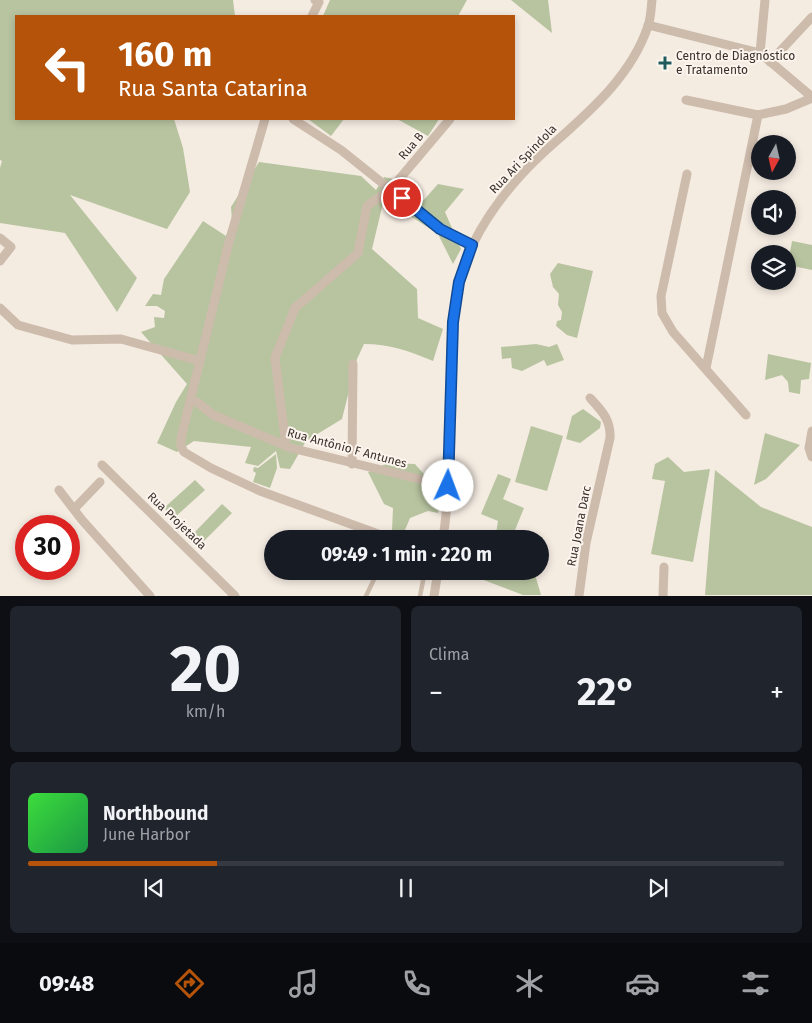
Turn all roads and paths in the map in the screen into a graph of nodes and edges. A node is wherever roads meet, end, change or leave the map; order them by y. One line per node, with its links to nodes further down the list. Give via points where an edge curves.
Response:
1 (315, 0): 4 (street, via 319,2)
2 (652, 0): 6 (street, Rua Ari Spindola)
3 (765, 0): 7 (street)
4 (312, 15)
5 (812, 17): 8 (street)
6 (648, 25): 7 (street); 18 (street, Rua Ari Spindola, via 624,72 600,101 508,190)
7 (760, 53): 8 (street)
8 (770, 62): 9 (street)
9 (812, 98): 11 (street, via 786,109)
10 (686, 100): 11 (street)
11 (758, 115): 23 (street)
12 (265, 120): 21 (street, via 228,242)
13 (295, 120): 16 (street, via 341,150)
14 (449, 120): 16 (street, Rua B)
15 (687, 174): 23 (street, via 660,306 672,332)
16 (391, 189): 18 (street, via 440,229); 28 (street, Rua B, via 367,206 358,253 295,308 275,358)
17 (0, 238): 19 (street, via 11,248)
18 (472, 245): 33 (street, Rua Ari Spindola, via 459,282 453,322)
19 (0, 261)
20 (0, 308): 21 (street, via 18,325 72,340 121,339)
21 (200, 361): 36 (street, via 182,438 184,452 260,492)
22 (353, 364): 30 (street)
23 (706, 368): 26 (street)
24 (590, 398): 47 (street, Rua Joana Darc, via 609,421 610,438 586,543)
25 (198, 402): 28 (street, Rua Antônio F Antunes, via 213,415)
26 (746, 415)
27 (812, 432): 29 (street, via 809,448)
28 (286, 446): 30 (street, Rua Antônio F Antunes)
29 (812, 456)
30 (352, 464): 33 (street, Rua Antônio F Antunes)
31 (102, 465): 43 (street, Rua Projetada)
32 (100, 482): 35 (street)
33 (448, 486): 37 (street, Rua Ari Spindola)
34 (59, 490): 35 (street)
35 (74, 509): 42 (street)
36 (367, 530)
37 (444, 530)
38 (664, 567): 48 (street)
39 (374, 580): 44 (lane)
40 (423, 580): 45 (lane)
41 (437, 580): 46 (street)
42 (150, 596)
43 (235, 596)
44 (366, 596)
45 (420, 596)
46 (434, 596)
47 (579, 596)
48 (664, 596)

